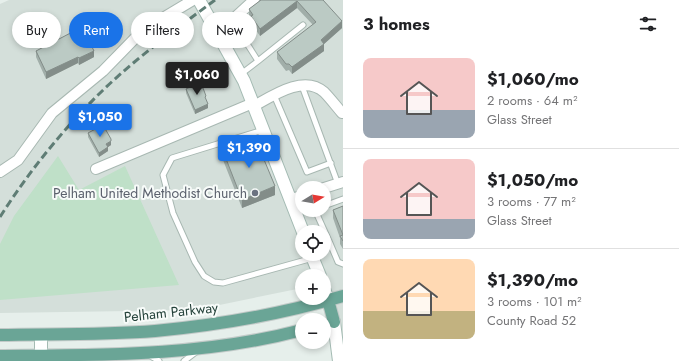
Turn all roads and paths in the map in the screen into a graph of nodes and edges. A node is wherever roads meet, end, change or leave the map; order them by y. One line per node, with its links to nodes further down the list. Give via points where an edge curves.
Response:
1 (193, 0): 18 (street, via 143,30 103,71 52,113 18,160)
2 (199, 0): 4 (street)
3 (254, 0): 5 (street)
4 (205, 12)
5 (241, 12)
6 (303, 25): 9 (lane)
7 (225, 48): 10 (street)
8 (250, 48): 9 (lane)
9 (258, 61): 10 (lane)
10 (240, 74): 13 (street)
11 (302, 86): 12 (street); 14 (street, via 313,86 323,91); 16 (lane)
12 (274, 95): 13 (street); 16 (lane, via 307,172)
13 (253, 105): 15 (street); 17 (street)
14 (343, 113)
15 (264, 129): 22 (street); 27 (lane, via 172,158 163,175 173,213 204,276 214,282 223,283)
16 (331, 163): 19 (lane)
17 (96, 169)
18 (0, 172)
19 (341, 183): 20 (street)
20 (331, 186)
21 (295, 198): 22 (street)
22 (290, 199): 25 (street)
23 (343, 199): 24 (lane)
24 (331, 203)
25 (300, 225)
26 (331, 251): 28 (lane, via 338,262)
27 (296, 261)
28 (343, 264)
29 (331, 295): 30 (main road, Pelham Parkway)
30 (343, 296)
31 (296, 305): 35 (main road, Pelham Parkway, via 269,314 186,327 96,334)
32 (329, 305): 33 (main road)
33 (334, 322): 45 (street)
34 (295, 332): 37 (main road)
35 (41, 334): 36 (main road, Pelham Parkway); 41 (street)
36 (0, 335)
37 (200, 348): 38 (main road); 44 (lane)
38 (147, 353): 39 (main road); 43 (lane)
39 (84, 354): 41 (main road); 42 (street)
40 (0, 356): 41 (main road)
41 (39, 358)
42 (69, 361)
43 (159, 361)
44 (184, 361)
45 (339, 361)

